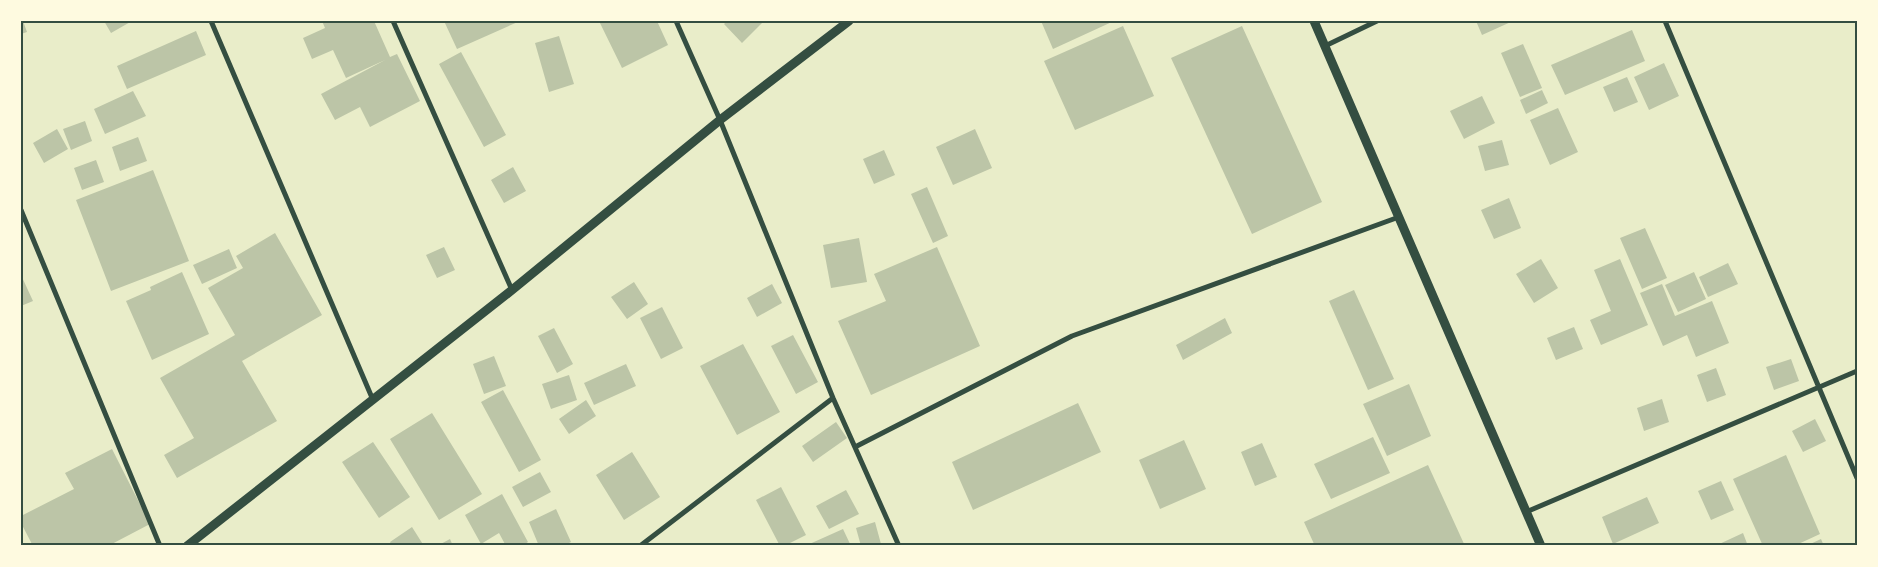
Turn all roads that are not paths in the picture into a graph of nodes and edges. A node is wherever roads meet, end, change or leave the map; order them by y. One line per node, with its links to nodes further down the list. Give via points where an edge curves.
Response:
1 (210, 21): 16 (street)
2 (393, 21): 12 (street)
3 (676, 21): 9 (street)
4 (849, 21): 9 (street)
5 (1314, 21): 8 (street)
6 (1377, 21): 8 (street)
7 (1665, 21): 14 (street)
8 (1325, 46): 11 (street)
9 (720, 120): 12 (street); 15 (street)
10 (21, 210): 20 (street)
11 (1399, 217): 17 (street, via 1072,336); 19 (street)
12 (512, 290): 16 (street)
13 (1857, 372): 14 (street)
14 (1818, 389): 18 (street); 19 (street)
15 (833, 398): 17 (street); 22 (street)
16 (373, 400): 21 (street)
17 (855, 447): 23 (street)
18 (1857, 478)
19 (1526, 512): 24 (street)
20 (160, 546)
21 (187, 546)
22 (640, 546)
23 (899, 546)
24 (1541, 546)

